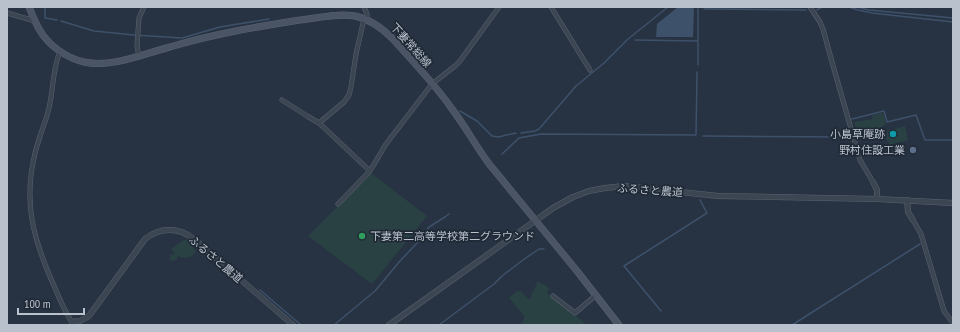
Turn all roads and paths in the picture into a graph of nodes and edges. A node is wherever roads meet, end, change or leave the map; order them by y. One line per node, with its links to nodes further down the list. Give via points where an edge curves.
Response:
1 (29, 7): 8 (main road, 下妻常総線)
2 (144, 7): 11 (street, via 139,18)
3 (364, 7): 9 (street)
4 (498, 7): 13 (street, via 460,61)
5 (551, 7): 12 (street)
6 (810, 7): 17 (street, via 823,29 860,160)
7 (7, 13): 8 (street)
8 (35, 20): 10 (main road, 下妻常総線, via 39,30)
9 (366, 20): 11 (main road, 下妻常総線, via 348,15 335,15 248,28); 13 (main road, 下妻常総線, via 380,26); 15 (street, via 356,50 349,95)
10 (60, 52): 11 (main road, 下妻常総線, via 77,60 94,63 114,62); 27 (street, via 48,115 34,157 29,193 38,247)
11 (139, 56)
12 (590, 70)
13 (432, 84): 16 (street, via 386,144); 22 (main road, 下妻常総線, via 461,120 486,159)
14 (282, 100): 15 (street)
15 (318, 122): 16 (street)
16 (370, 171): 21 (street)
17 (873, 182): 18 (street)
18 (877, 199): 19 (street, ふるさと農道); 22 (street, ふるさと農道, via 718,196 637,187 612,187 573,197)
19 (907, 200): 20 (street, ふるさと農道); 23 (street, via 908,212)
20 (953, 203)
21 (338, 204)
22 (536, 220): 24 (main road, 下妻常総線); 29 (street, ふるさと農道)
23 (913, 220): 26 (street, via 921,234 944,311)
24 (596, 295): 25 (street, via 575,313); 30 (main road, 下妻常総線)
25 (553, 296)
26 (953, 323)
27 (73, 324): 28 (street, ふるさと農道, via 89,316 145,239 170,230 183,232 194,239)
28 (293, 325)
29 (389, 325)
30 (619, 325)

